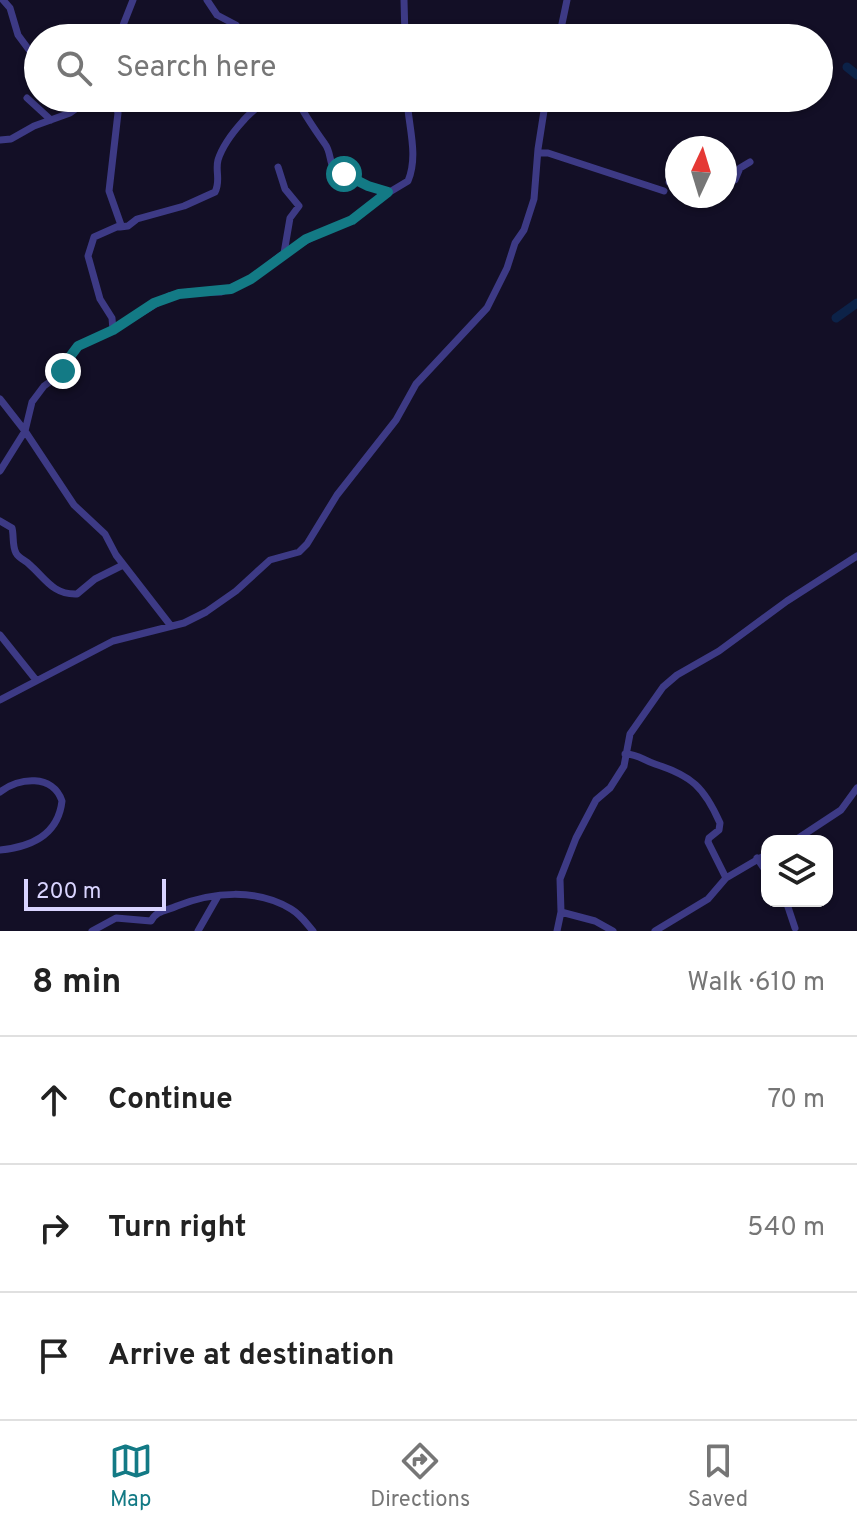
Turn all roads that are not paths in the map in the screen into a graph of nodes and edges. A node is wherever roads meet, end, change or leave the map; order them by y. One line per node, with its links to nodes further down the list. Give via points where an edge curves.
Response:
1 (3, 0): 10 (street)
2 (133, 0): 6 (street)
3 (207, 0): 7 (street, via 217,15)
4 (404, 0): 8 (street)
5 (567, 0): 9 (street)
6 (124, 24)
7 (234, 24)
8 (405, 24)
9 (562, 24)
10 (24, 43)
11 (42, 112): 18 (street)
12 (71, 112): 18 (street)
13 (118, 112): 26 (street, via 109,191)
14 (255, 112): 26 (street, via 244,119 219,159 215,192)
15 (305, 112): 25 (street, via 327,146 334,169)
16 (408, 112): 25 (street, via 412,169 408,181)
17 (544, 112): 20 (street)
18 (51, 120): 19 (street)
19 (0, 140)
20 (538, 153): 24 (street); 35 (street, via 528,217 487,308 416,384 307,544 299,552 270,560 212,609)
21 (750, 162): 23 (street)
22 (278, 167): 27 (street, via 285,189 299,206 290,218)
23 (737, 175)
24 (664, 191)
25 (388, 192): 27 (street, via 345,224)
26 (120, 227): 28 (street, via 94,237 89,249)
27 (284, 253): 28 (street, via 231,289 169,296)
28 (113, 330): 30 (street, via 73,351 62,373 32,402)
29 (0, 399): 30 (street)
30 (25, 431): 31 (street); 34 (street, via 74,505 105,534)
31 (0, 471)
32 (0, 521): 34 (street, via 12,528 19,557 66,594 77,594)
33 (857, 556): 39 (street, via 671,680 630,734)
34 (123, 565): 35 (street)
35 (171, 626): 37 (street, via 113,641)
36 (0, 635): 37 (street)
37 (36, 680): 38 (street)
38 (0, 700)
39 (625, 754): 47 (street, via 675,770 696,784 720,823 708,845); 50 (street, via 624,766 596,800 576,838 560,879)
40 (857, 788): 42 (street, via 841,810)
41 (0, 792): 43 (street, via 15,782 44,782 62,801 43,837 25,847)
42 (803, 835)
43 (0, 850)
44 (761, 856): 45 (street)
45 (757, 858): 46 (street); 47 (street)
46 (761, 864)
47 (726, 878): 57 (street, via 708,899)
48 (218, 896): 52 (street, via 194,898 156,913 148,922 116,918); 53 (street); 54 (street, via 264,898 290,908)
49 (788, 907): 51 (street)
50 (561, 912): 55 (street); 56 (street)
51 (795, 928)
52 (92, 931)
53 (198, 931)
54 (313, 931)
55 (557, 931)
56 (613, 931)
57 (655, 931)

